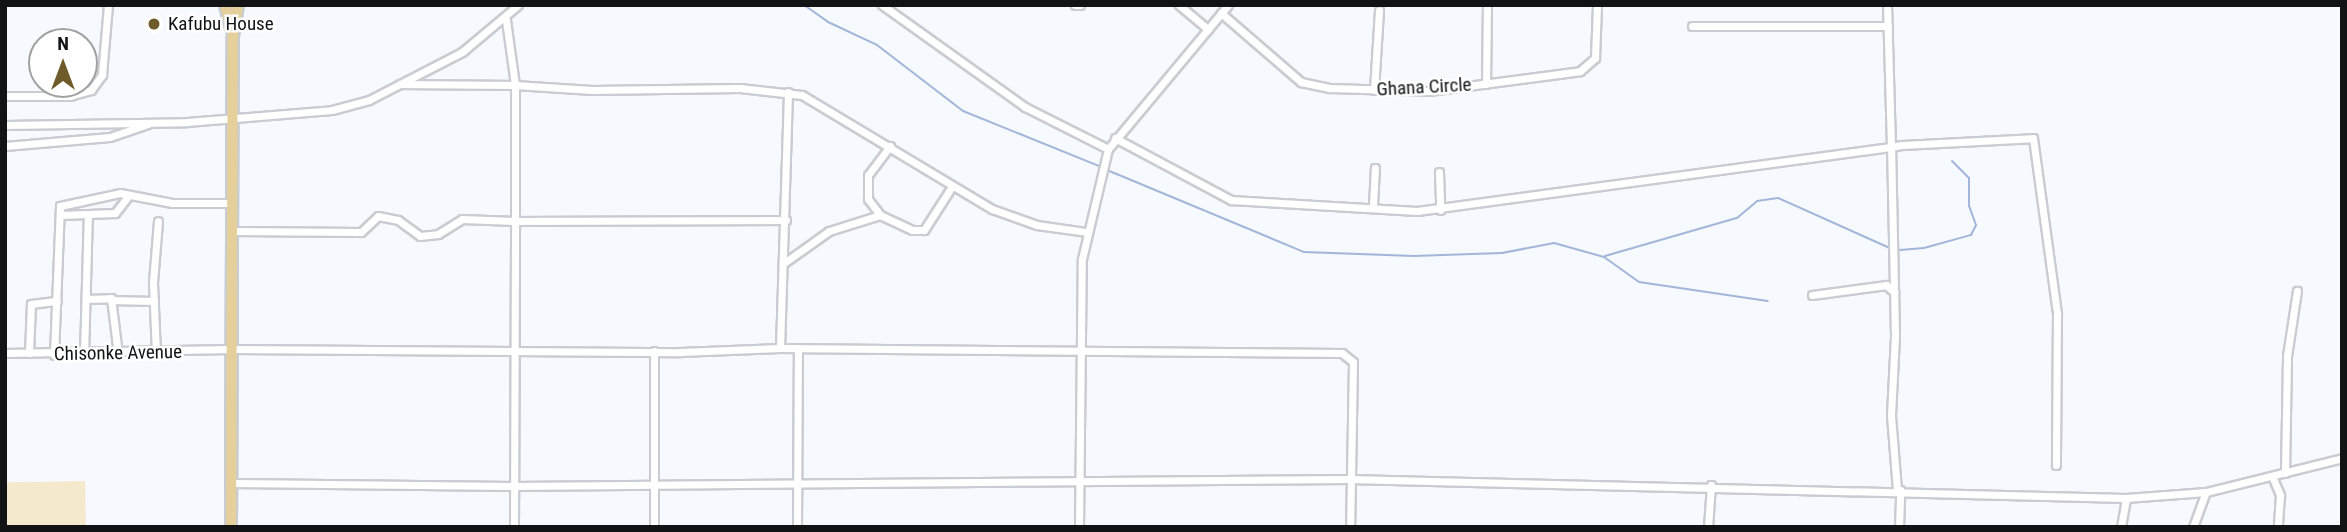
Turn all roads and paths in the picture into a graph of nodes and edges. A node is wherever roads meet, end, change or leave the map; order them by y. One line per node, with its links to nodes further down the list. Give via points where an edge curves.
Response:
1 (108, 5): 21 (street, via 102,75 91,90 70,96)
2 (232, 5): 22 (main road)
3 (518, 5): 12 (street)
4 (882, 5): 29 (street, via 1025,107)
5 (1179, 5): 15 (street)
6 (1228, 5): 11 (street)
7 (1487, 5): 16 (street)
8 (1597, 5): 16 (street, Ghana Circle, via 1597,49 1589,66 1567,74)
9 (1887, 5): 14 (street)
10 (1379, 10): 19 (street)
11 (1221, 13): 15 (street); 19 (street, Ghana Circle, via 1301,82)
12 (506, 20): 17 (street, via 462,52); 18 (street)
13 (1692, 26): 14 (street)
14 (1888, 26): 28 (street)
15 (1208, 29): 25 (street)
16 (1486, 84): 19 (street, Ghana Circle)
17 (400, 85): 18 (street); 22 (street, via 332,110)
18 (515, 85): 20 (street); 43 (street)
19 (1374, 90)
20 (788, 92): 27 (street, via 806,96); 41 (street)
21 (5, 96)
22 (233, 119): 23 (street); 35 (main road)
23 (151, 122): 24 (street); 26 (street, via 110,137)
24 (5, 125)
25 (1115, 138): 29 (street); 36 (street, via 1231,200)
26 (5, 146)
27 (890, 146): 32 (street); 40 (street, via 868,175 867,199)
28 (1891, 147): 37 (street); 49 (street); 67 (street, via 2033,138 2057,314)
29 (1108, 149): 45 (street)
30 (1375, 168): 36 (street)
31 (1439, 172): 37 (street)
32 (951, 188): 40 (street, via 924,230 912,230); 45 (street, via 1037,225)
33 (129, 195): 34 (street, via 120,192); 35 (street, via 172,203); 39 (street, via 115,214)
34 (85, 202): 38 (street, via 62,204); 39 (street)
35 (232, 203): 44 (main road)
36 (1373, 205): 37 (street)
37 (1440, 211)
38 (60, 215): 39 (street); 52 (street)
39 (85, 215): 47 (street)
40 (880, 215): 46 (street, via 829,231)
41 (786, 220): 43 (street); 46 (street)
42 (158, 221): 53 (street)
43 (516, 221): 44 (street, via 463,219 445,231 420,236 398,220 378,216 360,232); 57 (street)
44 (233, 231): 56 (main road)
45 (1086, 232): 59 (street)
46 (784, 263): 54 (street)
47 (85, 279): 51 (street, via 86,299); 62 (street)
48 (2297, 291): 68 (street, via 2287,356)
49 (1894, 292): 50 (street, via 1886,285); 77 (street, via 1891,415)
50 (1812, 295)
51 (111, 300): 53 (street); 63 (street)
52 (57, 301): 61 (street, via 31,304); 65 (street)
53 (154, 301): 64 (street)
54 (780, 348): 55 (street, Chisonke Avenue); 58 (street, Chisonke Avenue)
55 (797, 348): 59 (street, Chisonke Avenue); 72 (street)
56 (231, 349): 57 (street, Chisonke Avenue); 64 (street, Chisonke Avenue); 74 (main road)
57 (513, 350): 58 (street, Chisonke Avenue); 76 (street)
58 (654, 351): 73 (street)
59 (1080, 351): 70 (street, Chisonke Avenue, via 1347,354 1354,374); 71 (street)
60 (5, 353): 61 (street, Chisonke Avenue)
61 (29, 353): 65 (street, Chisonke Avenue)
62 (84, 354): 63 (street, Chisonke Avenue); 65 (street, Chisonke Avenue)
63 (118, 354): 64 (street, Chisonke Avenue)
64 (156, 354)
65 (54, 355)
66 (2342, 458): 68 (street)
67 (2056, 465)
68 (2285, 473): 69 (street)
69 (2272, 476): 78 (street); 90 (street, via 2280,495)
70 (1349, 479): 71 (street); 75 (street); 85 (street)
71 (1079, 480): 72 (street); 84 (street)
72 (797, 482): 73 (street); 83 (street)
73 (655, 483): 76 (street); 82 (street)
74 (233, 484): 76 (street); 80 (main road)
75 (1711, 485): 77 (street); 86 (street)
76 (513, 486): 81 (street)
77 (1899, 490): 79 (street); 87 (street)
78 (2206, 492): 79 (street); 89 (street)
79 (2126, 498): 88 (street)
80 (231, 527)
81 (514, 527)
82 (654, 527)
83 (797, 527)
84 (1079, 527)
85 (1350, 527)
86 (1708, 527)
87 (1899, 527)
88 (2121, 527)
89 (2193, 527)
90 (2278, 527)

